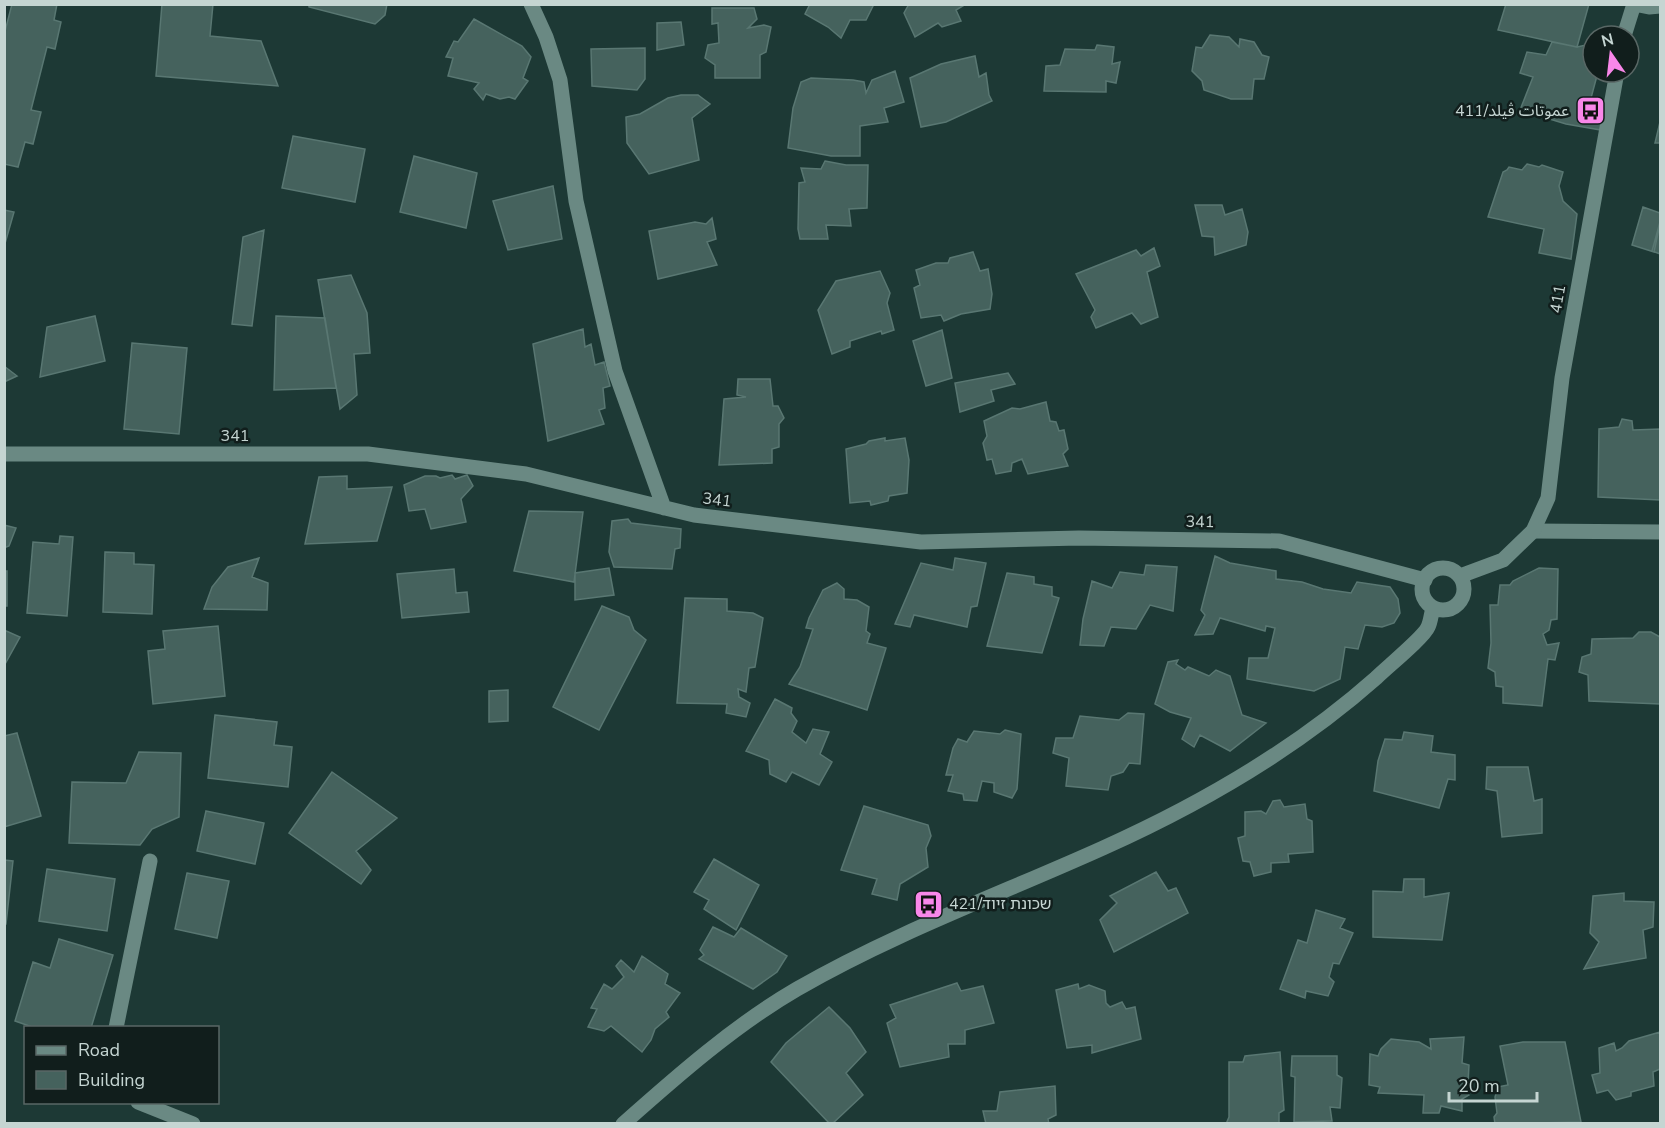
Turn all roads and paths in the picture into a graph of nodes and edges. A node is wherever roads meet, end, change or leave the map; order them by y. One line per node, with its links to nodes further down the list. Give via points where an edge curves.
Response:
1 (531, 4): 7 (street, via 560,80 576,201 615,371)
2 (1634, 4): 3 (street); 4 (street)
3 (1660, 6)
4 (1628, 24)
5 (1615, 84): 8 (street, 411, via 1562,378 1548,498)
6 (4, 453): 7 (street, 341, via 368,454 526,474)
7 (664, 508): 11 (street, 341, via 694,515 921,542 1079,538 1279,541)
8 (1533, 531): 9 (street); 10 (street, via 1503,560)
9 (1660, 532)
10 (1460, 576): 11 (street, via 1452,570 1438,569); 12 (street, via 1465,592 1459,604 1448,610)
11 (1425, 580): 12 (street, via 1422,591)
12 (1433, 608): 17 (street, via 1428,629 1406,650 1344,706 1284,750 1153,824 866,952 796,989 748,1020)
13 (150, 861): 14 (street)
14 (116, 1026)
15 (143, 1104): 16 (street)
16 (193, 1124)
17 (623, 1124)

